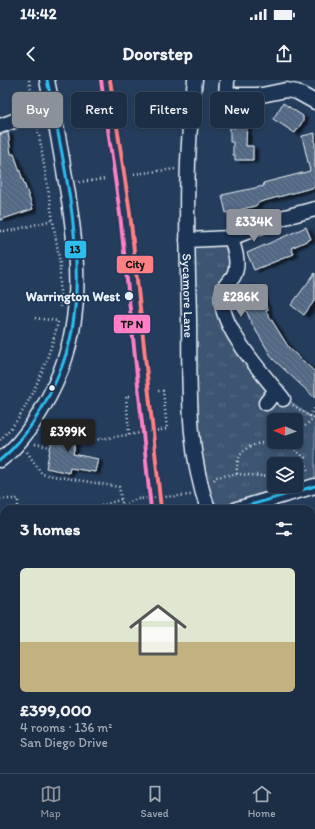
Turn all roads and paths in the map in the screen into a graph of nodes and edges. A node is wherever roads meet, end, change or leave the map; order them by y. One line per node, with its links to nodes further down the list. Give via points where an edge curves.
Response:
1 (29, 80): 4 (path)
2 (47, 80): 5 (street)
3 (195, 80): 22 (street, Sycamore Lane, via 187,167)
4 (31, 92)
5 (50, 92)
6 (227, 92): 7 (street, via 227,88)
7 (247, 92)
8 (264, 95): 9 (street, via 286,90 297,92)
9 (315, 102)
10 (12, 122): 11 (street)
11 (0, 126)
12 (38, 128): 19 (path)
13 (56, 128): 42 (street, via 76,250 77,292 73,333 67,356 51,395 21,440)
14 (177, 169): 15 (path)
15 (134, 174)
16 (106, 179): 17 (path)
17 (78, 182)
18 (315, 209): 21 (street, via 285,217)
19 (53, 220): 20 (path, via 10,231); 23 (path, via 60,264)
20 (0, 231)
21 (231, 238): 22 (street); 28 (street, via 235,272 222,294 228,321 253,362)
22 (187, 240): 54 (street, Sycamore Lane, via 192,427 198,478)
23 (60, 309)
24 (59, 315): 26 (path)
25 (34, 318): 26 (path)
26 (58, 321): 35 (path, via 31,395 18,419)
27 (158, 392): 34 (path, via 163,391 167,429)
28 (280, 394): 30 (street); 32 (path)
29 (130, 396): 34 (path, via 126,396)
30 (266, 403)
31 (315, 408): 32 (path)
32 (309, 416): 33 (path, via 315,417)
33 (303, 428)
34 (129, 434): 36 (path)
35 (0, 441)
36 (74, 443)
37 (267, 443): 44 (path, via 245,449 238,457)
38 (34, 444): 39 (path)
39 (51, 447)
40 (294, 449): 43 (path, via 305,458)
41 (28, 453): 50 (path, via 42,474 119,487)
42 (0, 460)
43 (308, 472)
44 (237, 474): 45 (path); 46 (path, via 216,477)
45 (267, 476)
46 (213, 482)
47 (315, 486): 55 (street)
48 (186, 495): 53 (path, via 136,499)
49 (0, 499): 51 (path, via 18,499)
50 (122, 499): 52 (path); 53 (path)
51 (18, 505)
52 (104, 505)
53 (123, 505)
54 (207, 505)
55 (250, 505)

